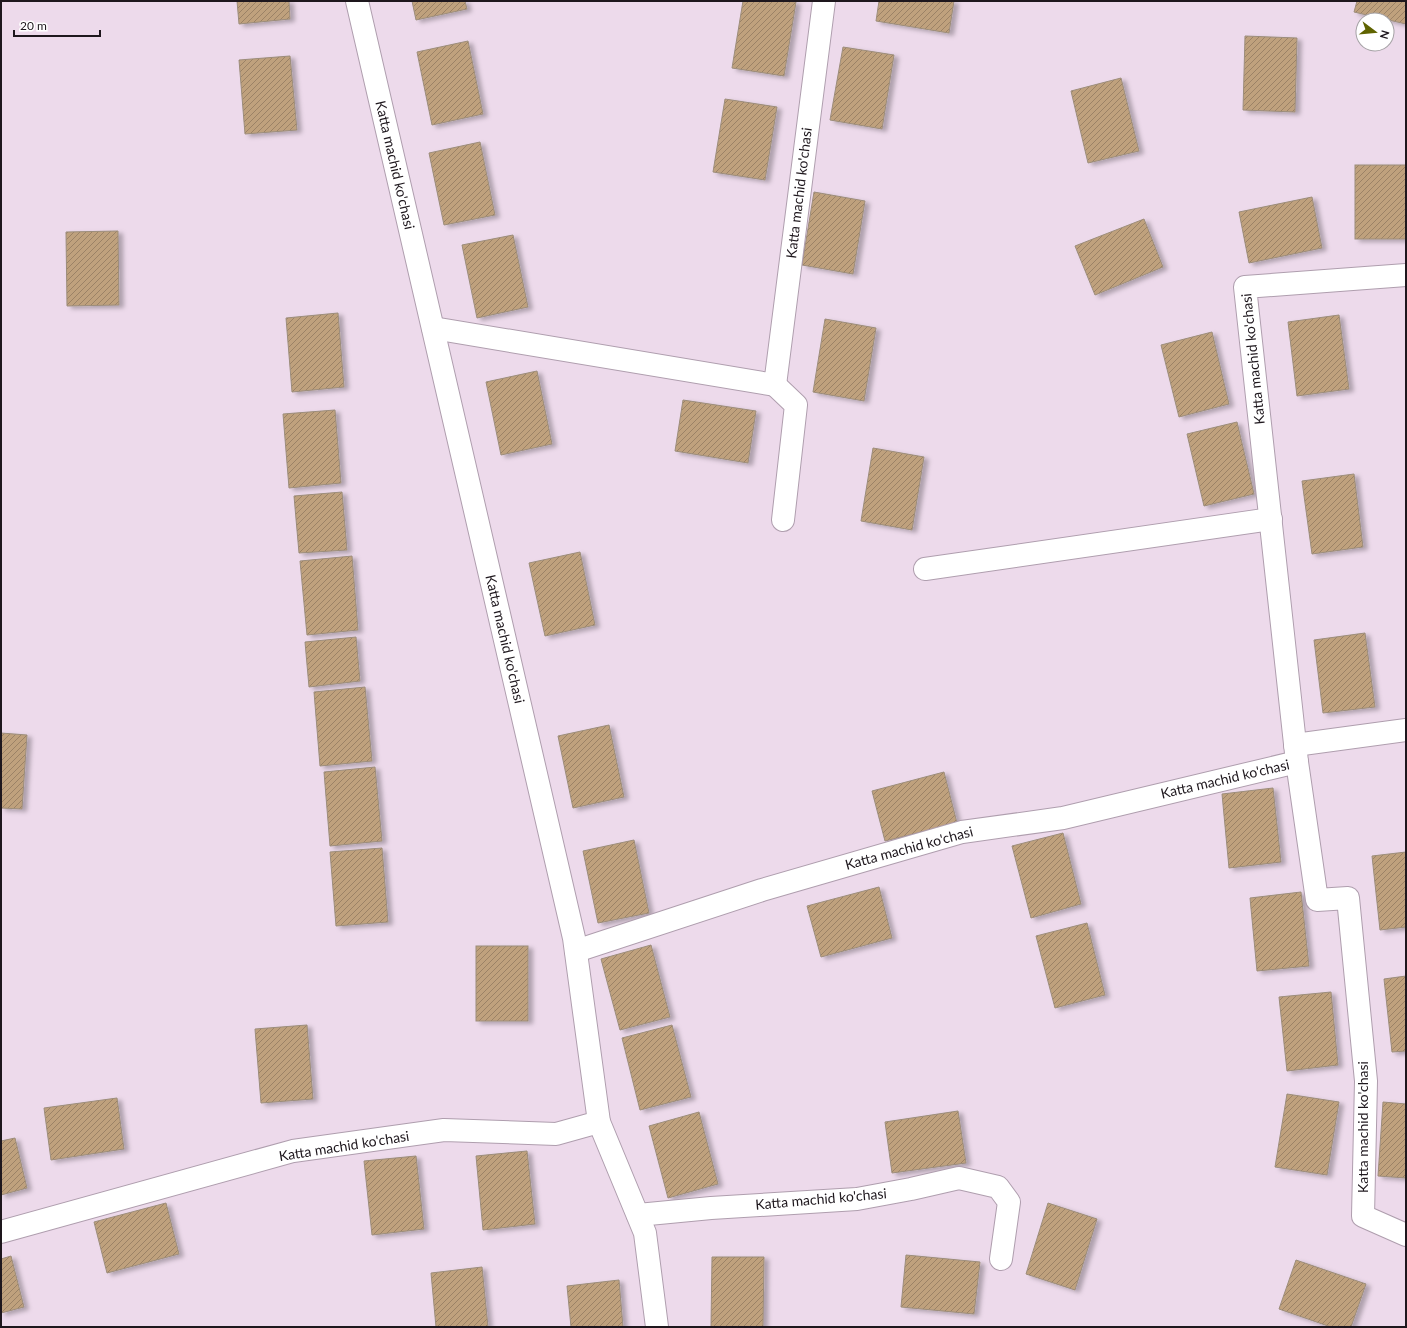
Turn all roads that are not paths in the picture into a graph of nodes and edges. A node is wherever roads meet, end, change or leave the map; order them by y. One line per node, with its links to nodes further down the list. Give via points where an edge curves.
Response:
1 (357, 1): 4 (street, Katta machid ko'chasi)
2 (824, 1): 5 (street, Katta machid ko'chasi)
3 (1406, 275): 6 (street, Katta machid ko'chasi, via 1245,287)
4 (433, 328): 5 (street); 11 (street, Katta machid ko'chasi)
5 (775, 385): 7 (street, via 796,405)
6 (1270, 519): 8 (street); 10 (street, Katta machid ko'chasi)
7 (783, 520)
8 (925, 569)
9 (1406, 730): 10 (street, Katta machid ko'chasi)
10 (1296, 753): 11 (street, Katta machid ko'chasi, via 1063,818 962,832 762,890); 15 (street, Katta machid ko'chasi, via 1317,900 1348,898 1366,1081 1363,1216)
11 (576, 950): 12 (street, Katta machid ko'chasi)
12 (599, 1122): 13 (street, Katta machid ko'chasi); 14 (street, Katta machid ko'chasi, via 556,1134 444,1130 293,1151)
13 (638, 1215): 16 (street, Katta machid ko'chasi, via 857,1199 959,1178 998,1187 1009,1202); 17 (street, Katta machid ko'chasi, via 645,1233)
14 (1, 1232)
15 (1406, 1235)
16 (1001, 1260)
17 (657, 1327)

